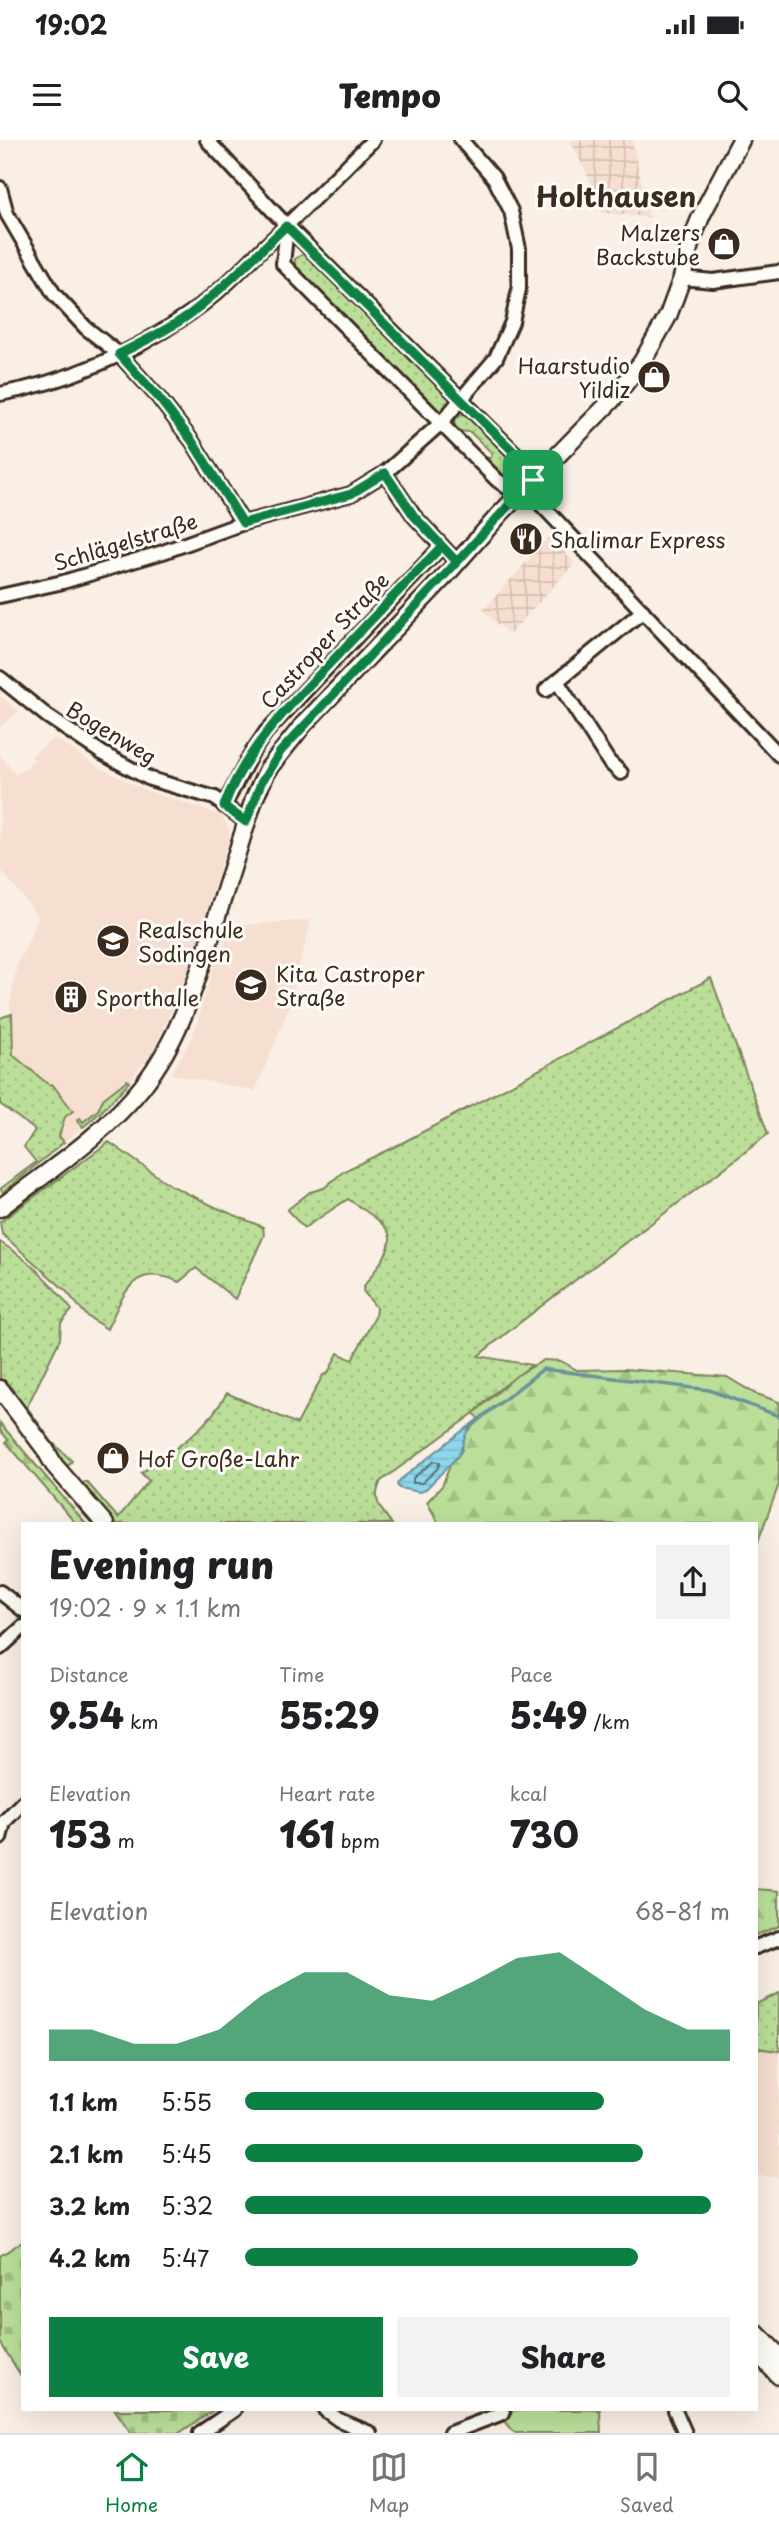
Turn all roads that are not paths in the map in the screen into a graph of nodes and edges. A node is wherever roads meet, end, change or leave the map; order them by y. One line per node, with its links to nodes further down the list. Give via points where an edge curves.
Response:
1 (207, 140): 6 (street)
2 (373, 140): 6 (street)
3 (461, 140): 11 (street, Schlägelstraße, via 486,166 502,193 515,228 520,268 515,309 503,343)
4 (741, 140): 8 (main road, Castroper Straße, via 697,226)
5 (0, 188): 9 (street, via 8,214 54,294)
6 (286, 226): 9 (street, via 188,315); 11 (street); 12 (street, via 284,264)
7 (779, 272): 8 (street, via 713,281)
8 (681, 278): 14 (main road, Castroper Straße, via 664,324 642,362 611,401)
9 (119, 354): 10 (street, via 54,381); 16 (street, via 192,441)
10 (0, 394)
11 (463, 400): 12 (street, Schlägelstraße); 14 (street, via 524,462)
12 (441, 423): 13 (street, Schlägelstraße); 15 (street, via 497,480)
13 (385, 473): 16 (street, Schlägelstraße, via 351,494); 17 (street, via 414,516)
14 (533, 480): 15 (main road, Castroper Straße)
15 (527, 496): 18 (main road, Castroper Straße); 20 (street)
16 (243, 523): 19 (street, Schlägelstraße, via 163,552)
17 (442, 546): 18 (street); 27 (street, Castroper Straße, via 266,732)
18 (457, 562): 26 (main road, Castroper Straße, via 280,752)
19 (0, 596)
20 (643, 611): 22 (street); 24 (street)
21 (0, 678): 27 (street, Bogenweg, via 111,759 150,779)
22 (557, 681): 23 (street); 25 (street, via 608,762)
23 (546, 690)
24 (779, 755)
25 (621, 773)
26 (254, 799): 27 (street, Bogenweg); 28 (main road, Castroper Straße)
27 (222, 800): 28 (street, Bogenweg)
28 (246, 822): 29 (main road, Castroper Straße, via 190,1001 169,1048 141,1088 102,1128)
29 (0, 1208)
30 (0, 1390): 32 (main road)
31 (0, 1406): 32 (main road, via 39,1454)
32 (54, 1465): 33 (main road)
33 (103, 1522)
34 (0, 1592): 35 (street)
35 (21, 1609)
36 (21, 1629): 37 (street)
37 (0, 1648)
38 (21, 1804): 39 (street, via 4,1822)
39 (0, 1838)
40 (779, 1938): 41 (street)
41 (758, 1946)
42 (758, 2335): 44 (main road)
43 (758, 2353): 45 (main road)
44 (779, 2356)
45 (779, 2376)
46 (233, 2411): 50 (street)
47 (326, 2411): 51 (street)
48 (675, 2411): 53 (street)
49 (503, 2413): 52 (street)
50 (200, 2433)
51 (370, 2433)
52 (450, 2433)
53 (685, 2433)

